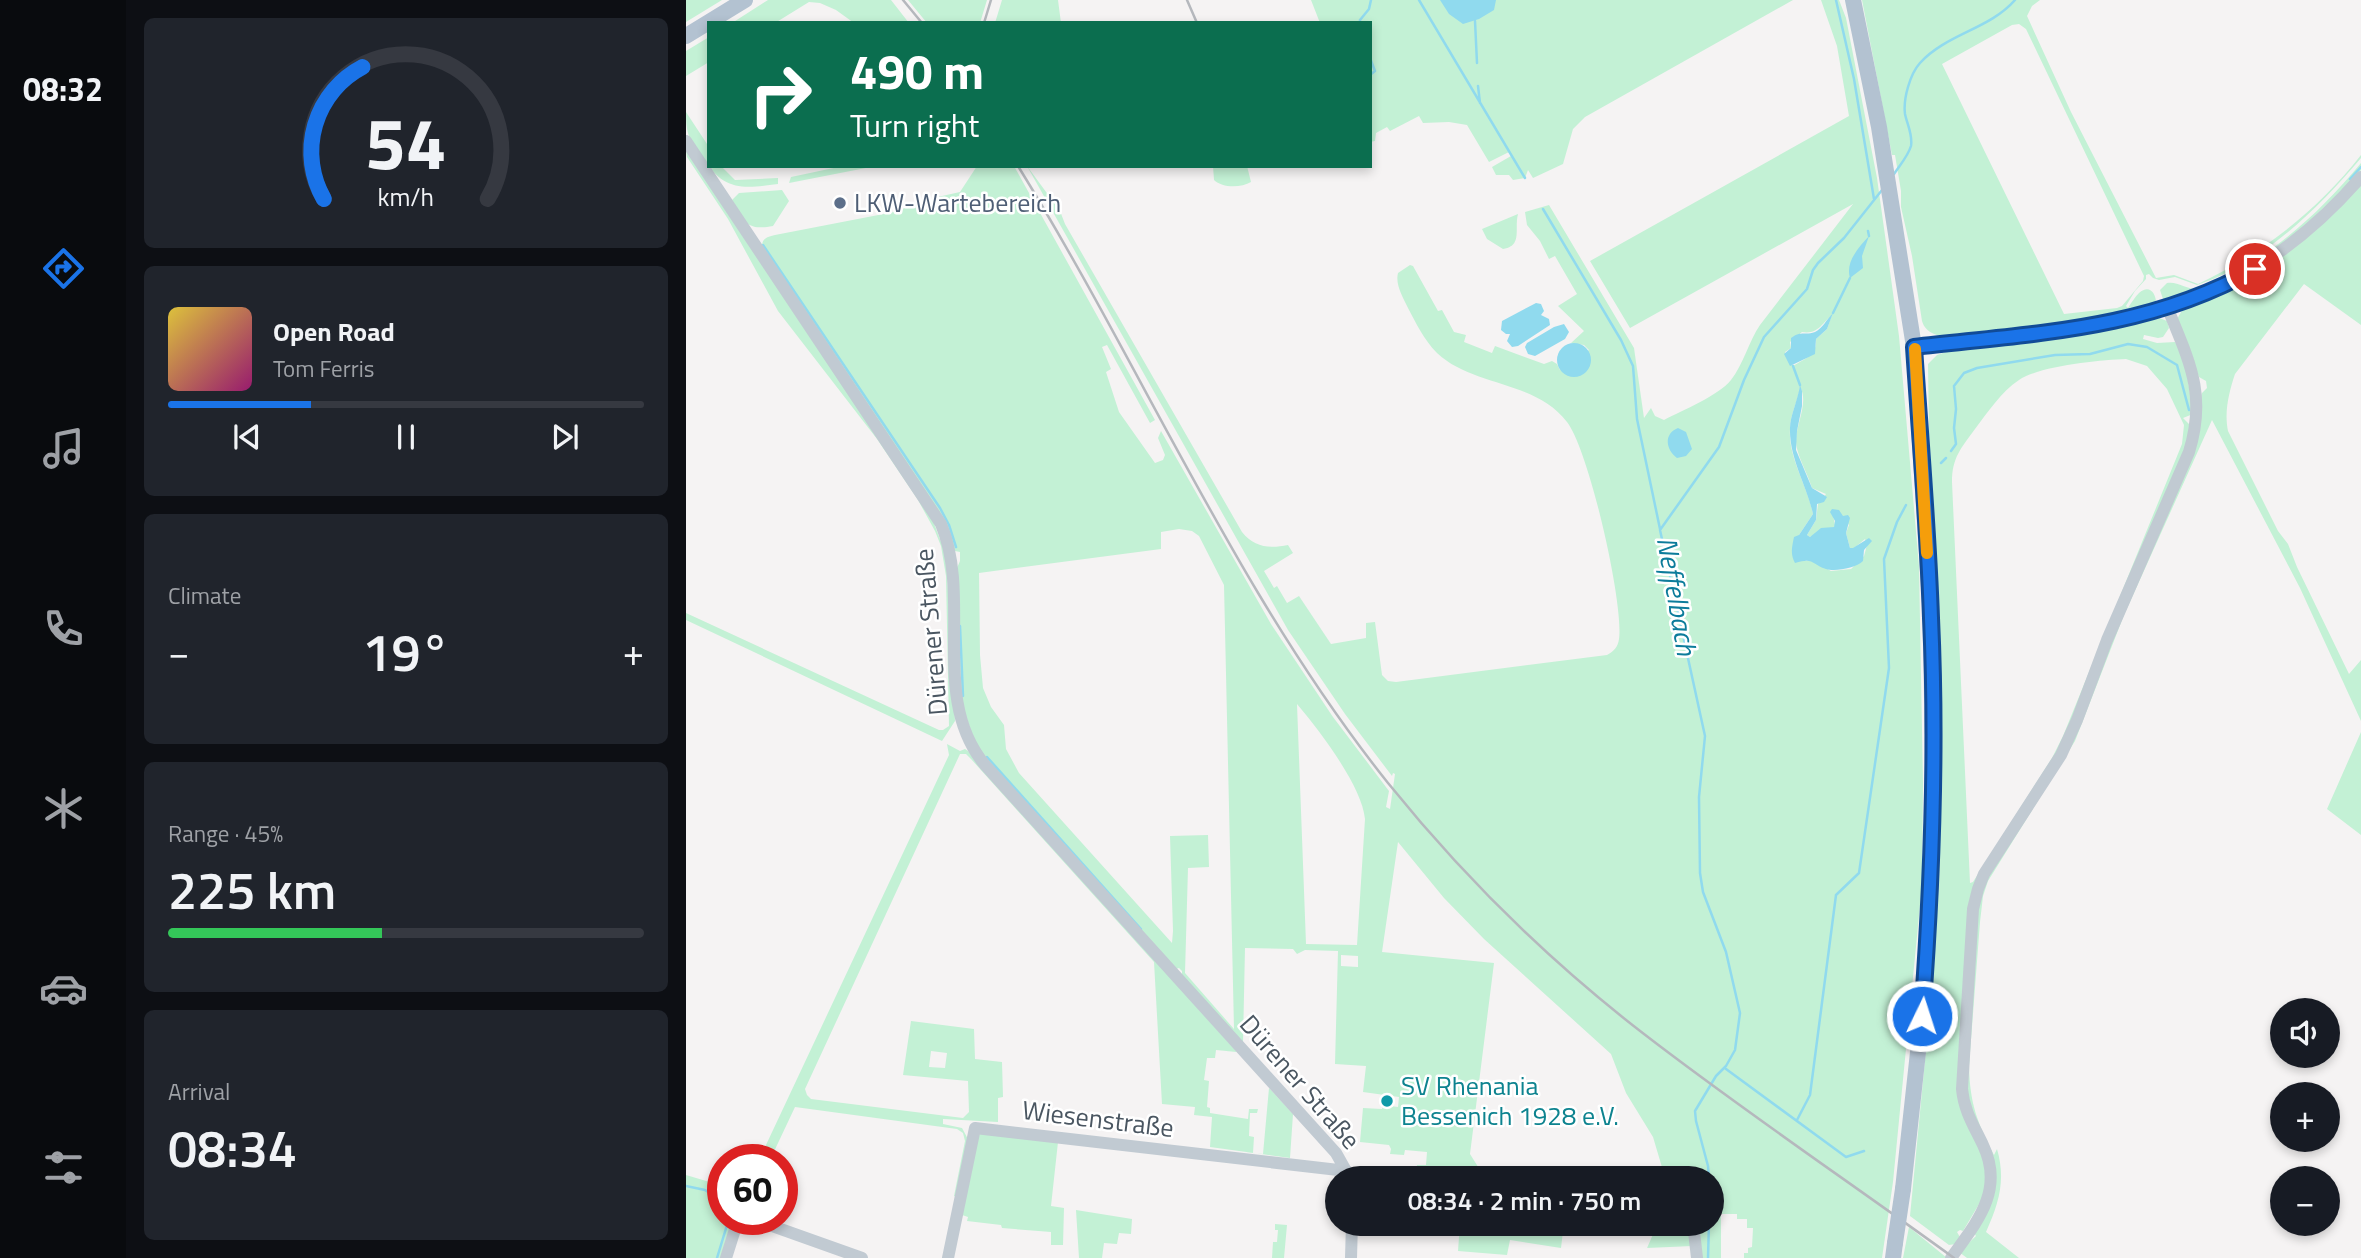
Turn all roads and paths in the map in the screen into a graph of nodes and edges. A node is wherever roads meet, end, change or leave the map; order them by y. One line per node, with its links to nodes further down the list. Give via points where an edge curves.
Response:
1 (745, 0): 3 (main road)
2 (1853, 0): 9 (main road, via 1886,166)
3 (711, 21)
4 (707, 23): 5 (main road)
5 (686, 36)
6 (686, 141): 10 (street, Dürener Straße, via 941,524 953,576 958,706 969,744)
7 (2361, 177): 8 (street, via 2316,223 2269,260 2226,285)
8 (2168, 309): 9 (street, via 2092,326); 22 (street, via 2196,387 2197,419 2189,452 2061,754 1984,874 1973,909 1962,1089 1987,1155 1990,1189 1980,1218)
9 (1914, 347): 16 (main road, bridge, via 1931,619 1931,882 1924,990)
10 (1344, 1166)
11 (1325, 1171): 19 (street, Wiesenstraße, via 975,1128)
12 (733, 1235): 17 (street)
13 (797, 1235): 18 (street)
14 (1352, 1236): 20 (street)
15 (1694, 1236): 21 (street)
16 (1894, 1251)
17 (726, 1258)
18 (862, 1258)
19 (948, 1258)
20 (1351, 1258)
21 (1697, 1258)
22 (1951, 1258)

